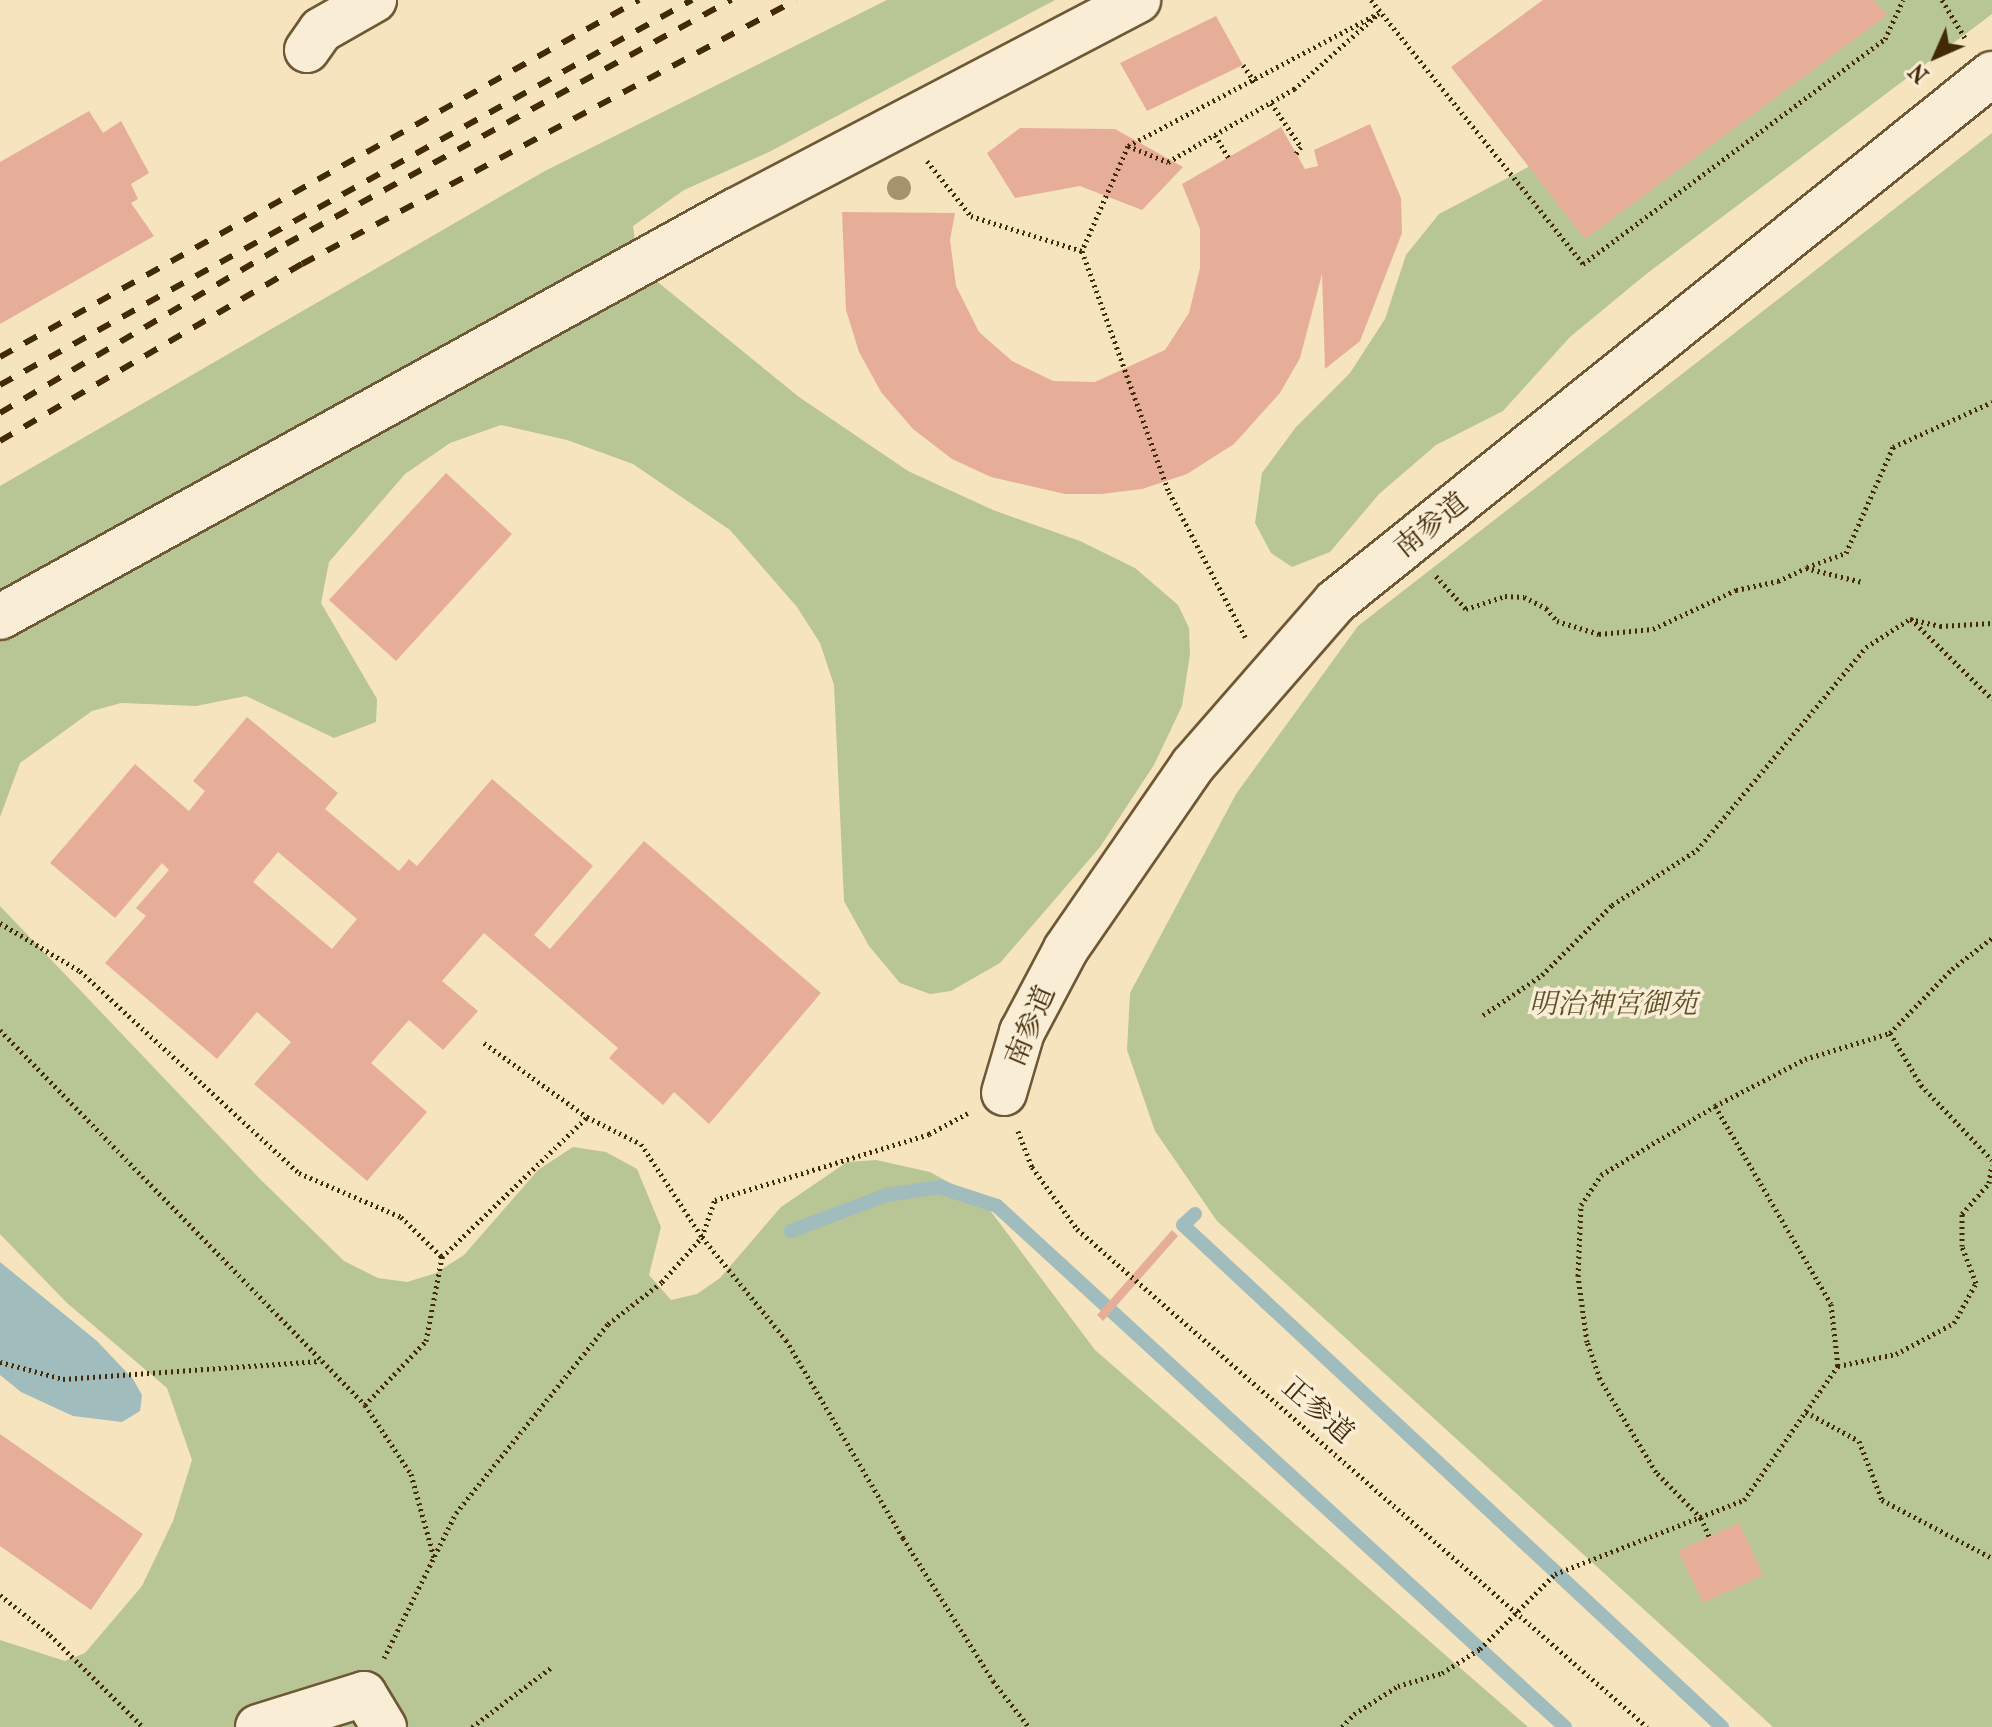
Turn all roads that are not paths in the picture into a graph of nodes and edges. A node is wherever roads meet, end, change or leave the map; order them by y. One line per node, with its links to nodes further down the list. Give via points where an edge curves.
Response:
1 (1138, 0): 5 (street, via 735,211)
2 (369, 1): 3 (street, via 321,30)
3 (307, 50)
4 (1992, 74): 6 (street, 南参道, via 1335,602 1193,765 1066,949 1022,1032)
5 (0, 617)
6 (1004, 1093)
7 (374, 1710): 8 (street); 9 (street)
8 (258, 1727)
9 (328, 1727)

